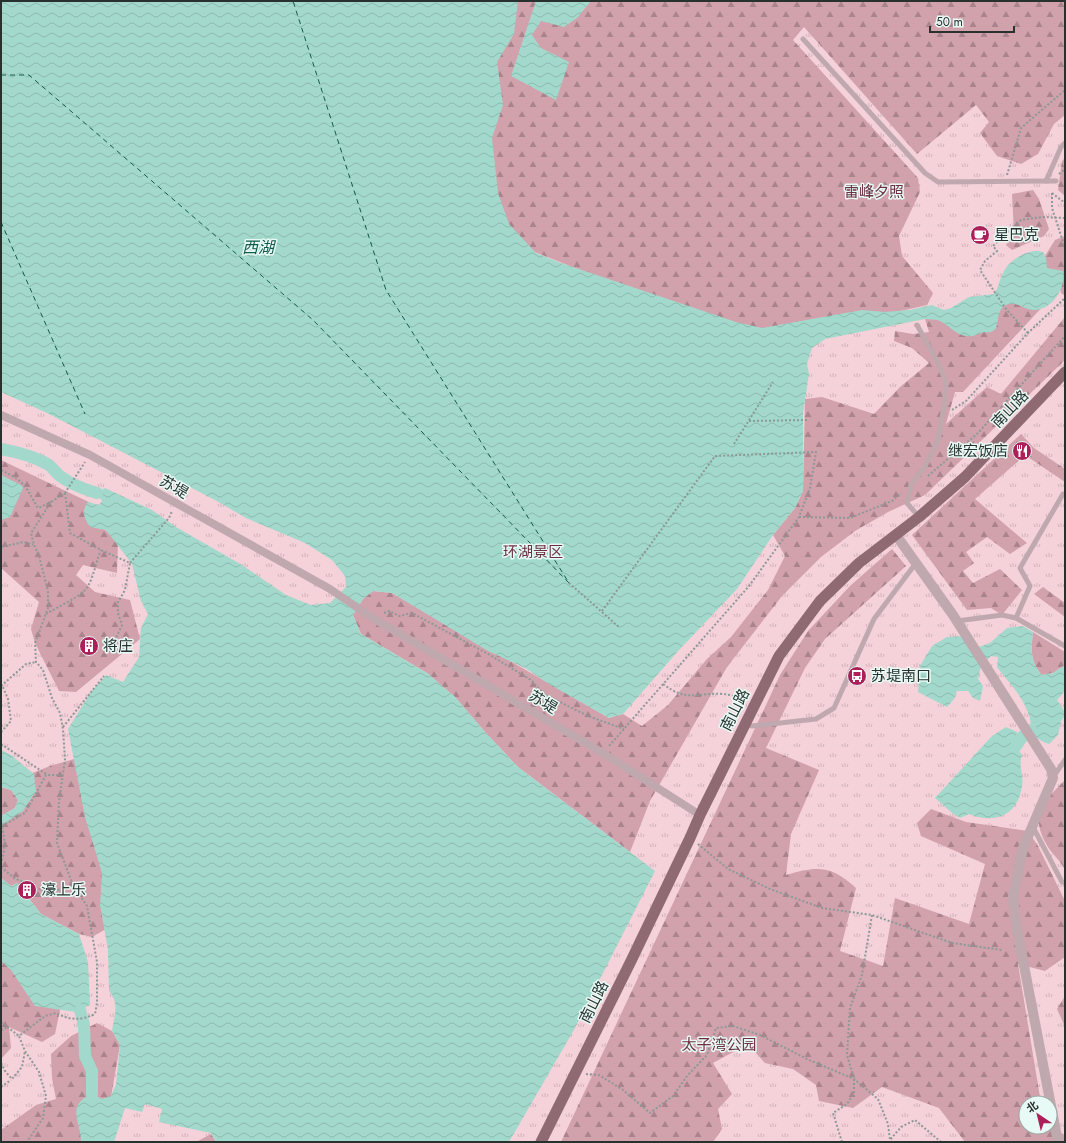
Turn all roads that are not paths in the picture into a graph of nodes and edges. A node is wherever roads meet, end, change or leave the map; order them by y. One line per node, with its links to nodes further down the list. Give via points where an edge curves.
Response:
1 (803, 39): 3 (lane, via 925,173 938,182)
2 (1065, 143): 3 (lane)
3 (1046, 181): 4 (lane)
4 (1056, 181)
5 (917, 325): 9 (lane, via 946,382 938,441 911,486 907,503)
6 (1065, 372): 9 (main road, 南山路, via 965,477)
7 (1, 415): 18 (street, 苏堤, via 90,454 330,589 371,616 603,753)
8 (1063, 494): 12 (lane, via 1020,568 1030,586)
9 (919, 517): 10 (main road, 南山路)
10 (896, 535): 11 (street); 15 (main road, 南山路, via 860,563 820,601 779,656)
11 (916, 563): 13 (street); 15 (lane, via 874,619 834,708 816,719 752,726)
12 (1016, 618): 13 (lane, via 1002,615); 14 (lane)
13 (957, 621): 17 (street, via 1050,769)
14 (1065, 646)
15 (745, 724): 18 (main road, 南山路)
16 (1065, 760): 17 (lane)
17 (1053, 778): 19 (street)
18 (700, 815): 21 (main road, 南山路)
19 (1032, 826): 20 (lane, via 1062,882); 22 (street, via 1023,848 1013,897)
20 (1065, 883)
21 (541, 1142)
22 (1058, 1142)

